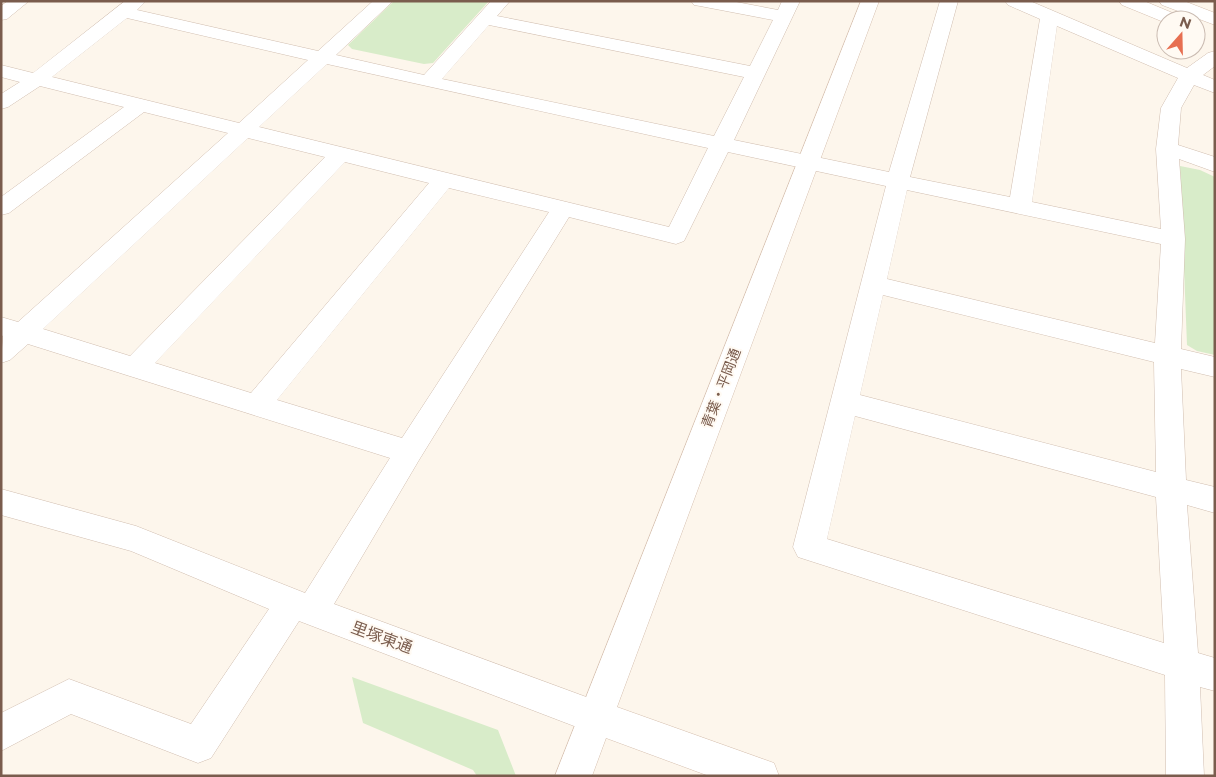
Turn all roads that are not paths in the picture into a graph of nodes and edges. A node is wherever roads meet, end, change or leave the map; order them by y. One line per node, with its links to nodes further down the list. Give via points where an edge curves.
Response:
1 (20, 1): 13 (street)
2 (384, 1): 17 (street)
3 (501, 1): 15 (street)
4 (700, 1): 11 (street)
5 (870, 1): 31 (street, 青葉・平岡通)
6 (949, 1): 34 (street)
7 (1014, 1): 14 (street)
8 (1128, 1): 12 (street)
9 (1168, 1): 16 (street)
10 (130, 7): 17 (street); 22 (street)
11 (787, 9): 20 (street)
12 (1156, 13)
13 (1, 15)
14 (1050, 15): 21 (street); 35 (street)
15 (485, 19): 20 (street); 23 (street)
16 (1215, 20)
17 (324, 57): 23 (street); 27 (street)
18 (1215, 57): 21 (street)
19 (1, 71): 22 (street)
20 (756, 73): 28 (street)
21 (1190, 75): 24 (street); 29 (street, via 1171,108)
22 (36, 80): 25 (street); 26 (street)
23 (428, 82): 28 (street)
24 (1215, 87)
25 (1, 103)
26 (141, 105): 27 (street); 36 (street)
27 (244, 130): 30 (street); 40 (street)
28 (722, 143): 31 (street); 37 (street, via 676,236)
29 (1167, 149): 32 (street); 38 (street)
30 (340, 154): 33 (street); 43 (street)
31 (808, 162): 34 (street); 54 (street, 青葉・平岡通)
32 (1215, 165)
33 (444, 180): 37 (street); 46 (street)
34 (898, 181): 35 (street); 39 (street)
35 (1020, 207): 38 (street)
36 (1, 208)
37 (563, 209): 47 (street)
38 (1173, 239): 42 (street)
39 (872, 284): 42 (street); 45 (street)
40 (12, 330): 41 (street); 43 (street)
41 (1, 353)
42 (1167, 356): 44 (street); 48 (street)
43 (135, 367): 46 (street)
44 (1215, 367)
45 (844, 402): 48 (street); 52 (street, via 809,547)
46 (258, 404): 47 (street)
47 (409, 452): 51 (street)
48 (1171, 489): 49 (street); 52 (street)
49 (1215, 500)
50 (1, 502): 51 (street, 里塚東通, via 136,539)
51 (302, 607): 54 (street, 里塚東通); 55 (street, via 198,745 70,696)
52 (1182, 665): 53 (street); 58 (street)
53 (1215, 674)
54 (595, 717): 56 (street, 青葉・平岡通); 57 (street, 里塚東通)
55 (1, 733)
56 (573, 776)
57 (761, 776)
58 (1185, 776)

